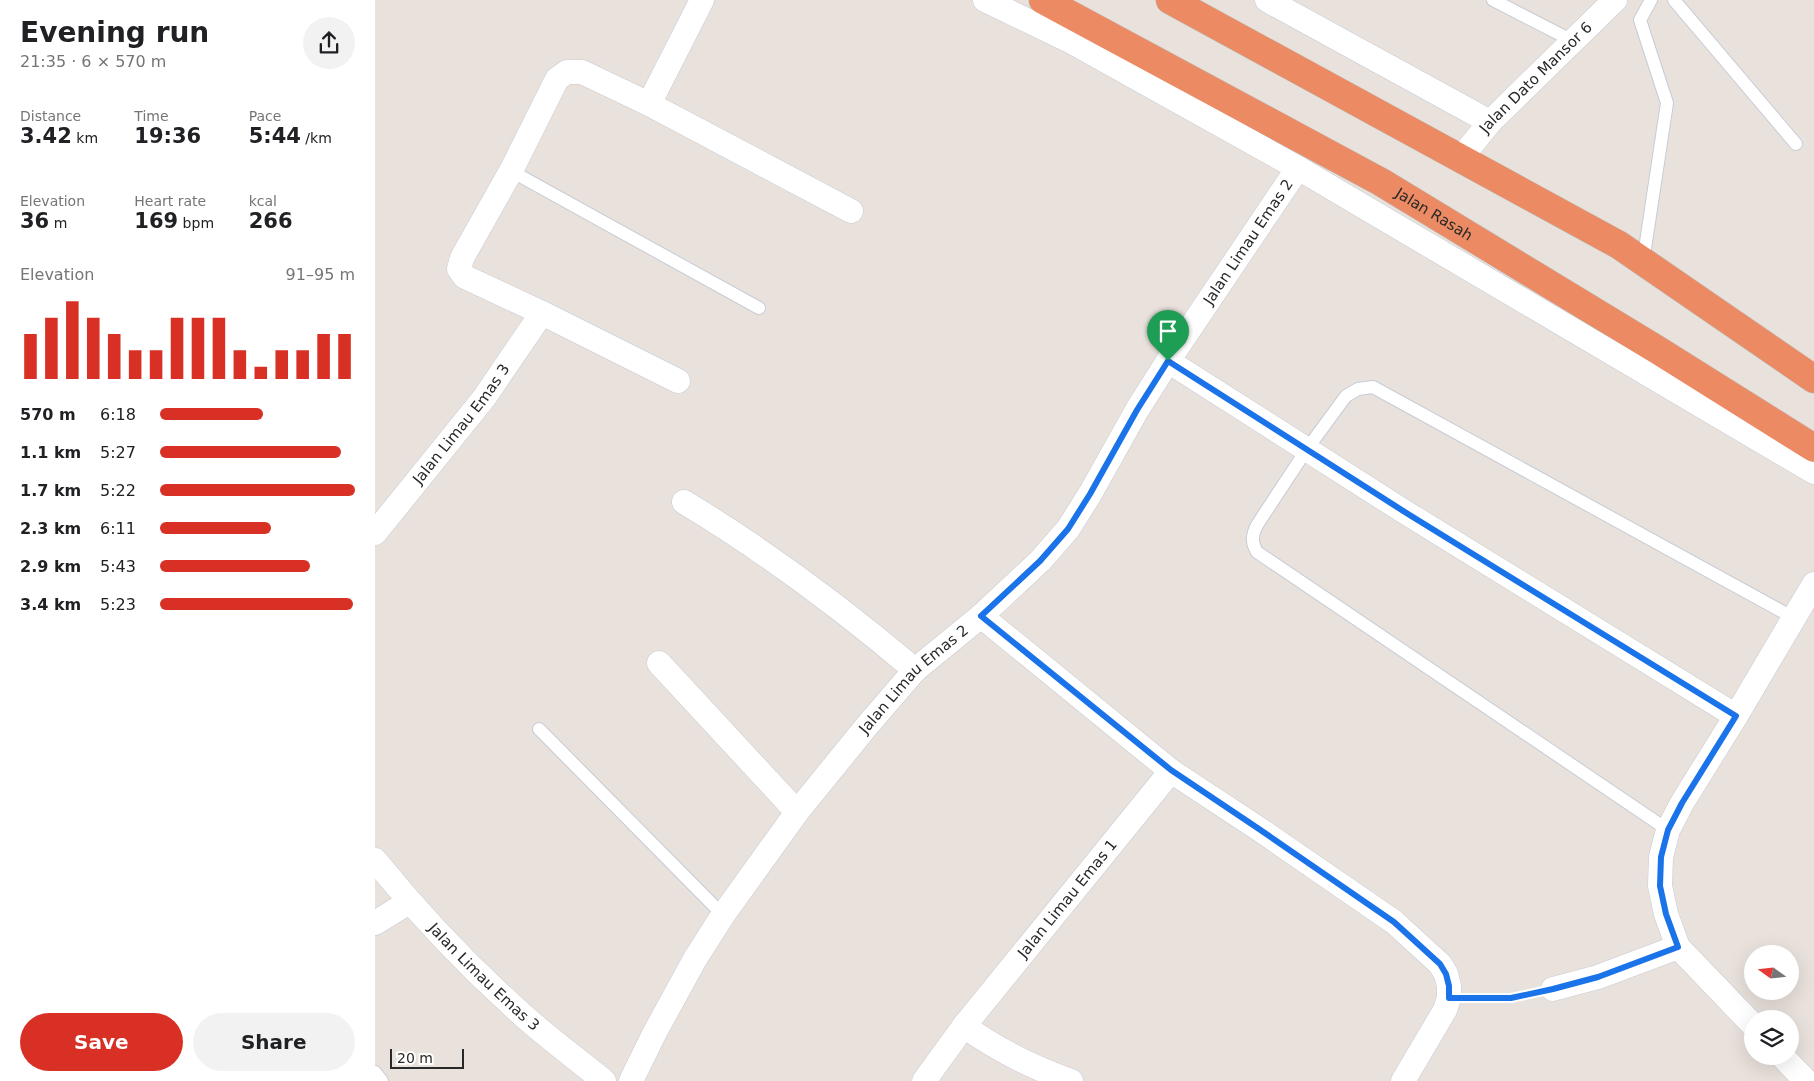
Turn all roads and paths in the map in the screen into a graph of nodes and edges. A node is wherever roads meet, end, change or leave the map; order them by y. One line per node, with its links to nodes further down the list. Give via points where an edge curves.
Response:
1 (702, 0): 11 (street)
2 (985, 0): 15 (street, via 1072,42)
3 (1043, 0): 24 (highway, Jalan Rasah, via 1381,182)
4 (1170, 0): 14 (highway)
5 (1267, 0): 12 (street)
6 (1493, 0): 10 (lane)
7 (1651, 0): 18 (lane, via 1640,20 1667,103)
8 (1674, 0): 13 (lane)
9 (1612, 1): 10 (street, Jalan Dato Mansor 6)
10 (1573, 41): 12 (street, Jalan Dato Mansor 6)
11 (649, 104): 16 (street, via 582,72 567,72 557,79); 17 (street)
12 (1490, 122): 14 (street, Jalan Dato Mansor 6)
13 (1796, 144)
14 (1461, 158): 18 (highway, via 1619,245)
15 (1298, 168): 21 (street, Jalan Limau Emas 2); 26 (street)
16 (511, 171): 19 (lane); 20 (street, via 462,258 459,269 465,277)
17 (851, 211)
18 (1643, 262): 22 (highway)
19 (759, 308)
20 (543, 313): 23 (street); 28 (street, Jalan Limau Emas 3, via 484,398)
21 (1168, 361): 25 (street); 30 (street, Jalan Limau Emas 2, via 1068,529 1040,561)
22 (1814, 379)
23 (677, 381)
24 (1814, 448)
25 (1307, 449): 31 (lane, via 1346,396 1358,389 1373,387); 34 (street); 38 (lane, via 1253,532 1253,546 1257,552)
26 (1814, 472)
27 (684, 502): 33 (street, via 749,544 869,631)
28 (375, 533)
29 (1814, 584): 31 (street)
30 (981, 616): 33 (street, Jalan Limau Emas 2); 36 (street)
31 (1794, 618): 34 (street)
32 (659, 663): 37 (street)
33 (915, 670): 37 (street, Jalan Limau Emas 2)
34 (1736, 716): 38 (street)
35 (539, 729): 41 (lane)
36 (1171, 770): 45 (street, via 1394,922 1440,964 1446,974); 47 (street, Jalan Limau Emas 1)
37 (797, 812): 41 (street, Jalan Limau Emas 2)
38 (1668, 830): 43 (street, via 1661,857 1660,886)
39 (375, 860): 40 (street, Jalan Limau Emas 3)
40 (409, 902): 42 (street); 51 (street, Jalan Limau Emas 3, via 526,1018)
41 (723, 915): 52 (street, Jalan Limau Emas 2, via 681,984)
42 (375, 923)
43 (1678, 947): 44 (street, via 1598,977); 46 (street)
44 (1553, 989): 45 (path, via 1511,998)
45 (1449, 998): 55 (street)
46 (1744, 1016)
47 (964, 1026): 53 (street, Jalan Limau Emas 1); 54 (street, via 990,1045 1021,1061)
48 (1791, 1065): 56 (street)
49 (375, 1072): 50 (lane)
50 (382, 1081)
51 (604, 1081)
52 (631, 1081)
53 (924, 1081)
54 (1071, 1081)
55 (1403, 1081)
56 (1806, 1081)

